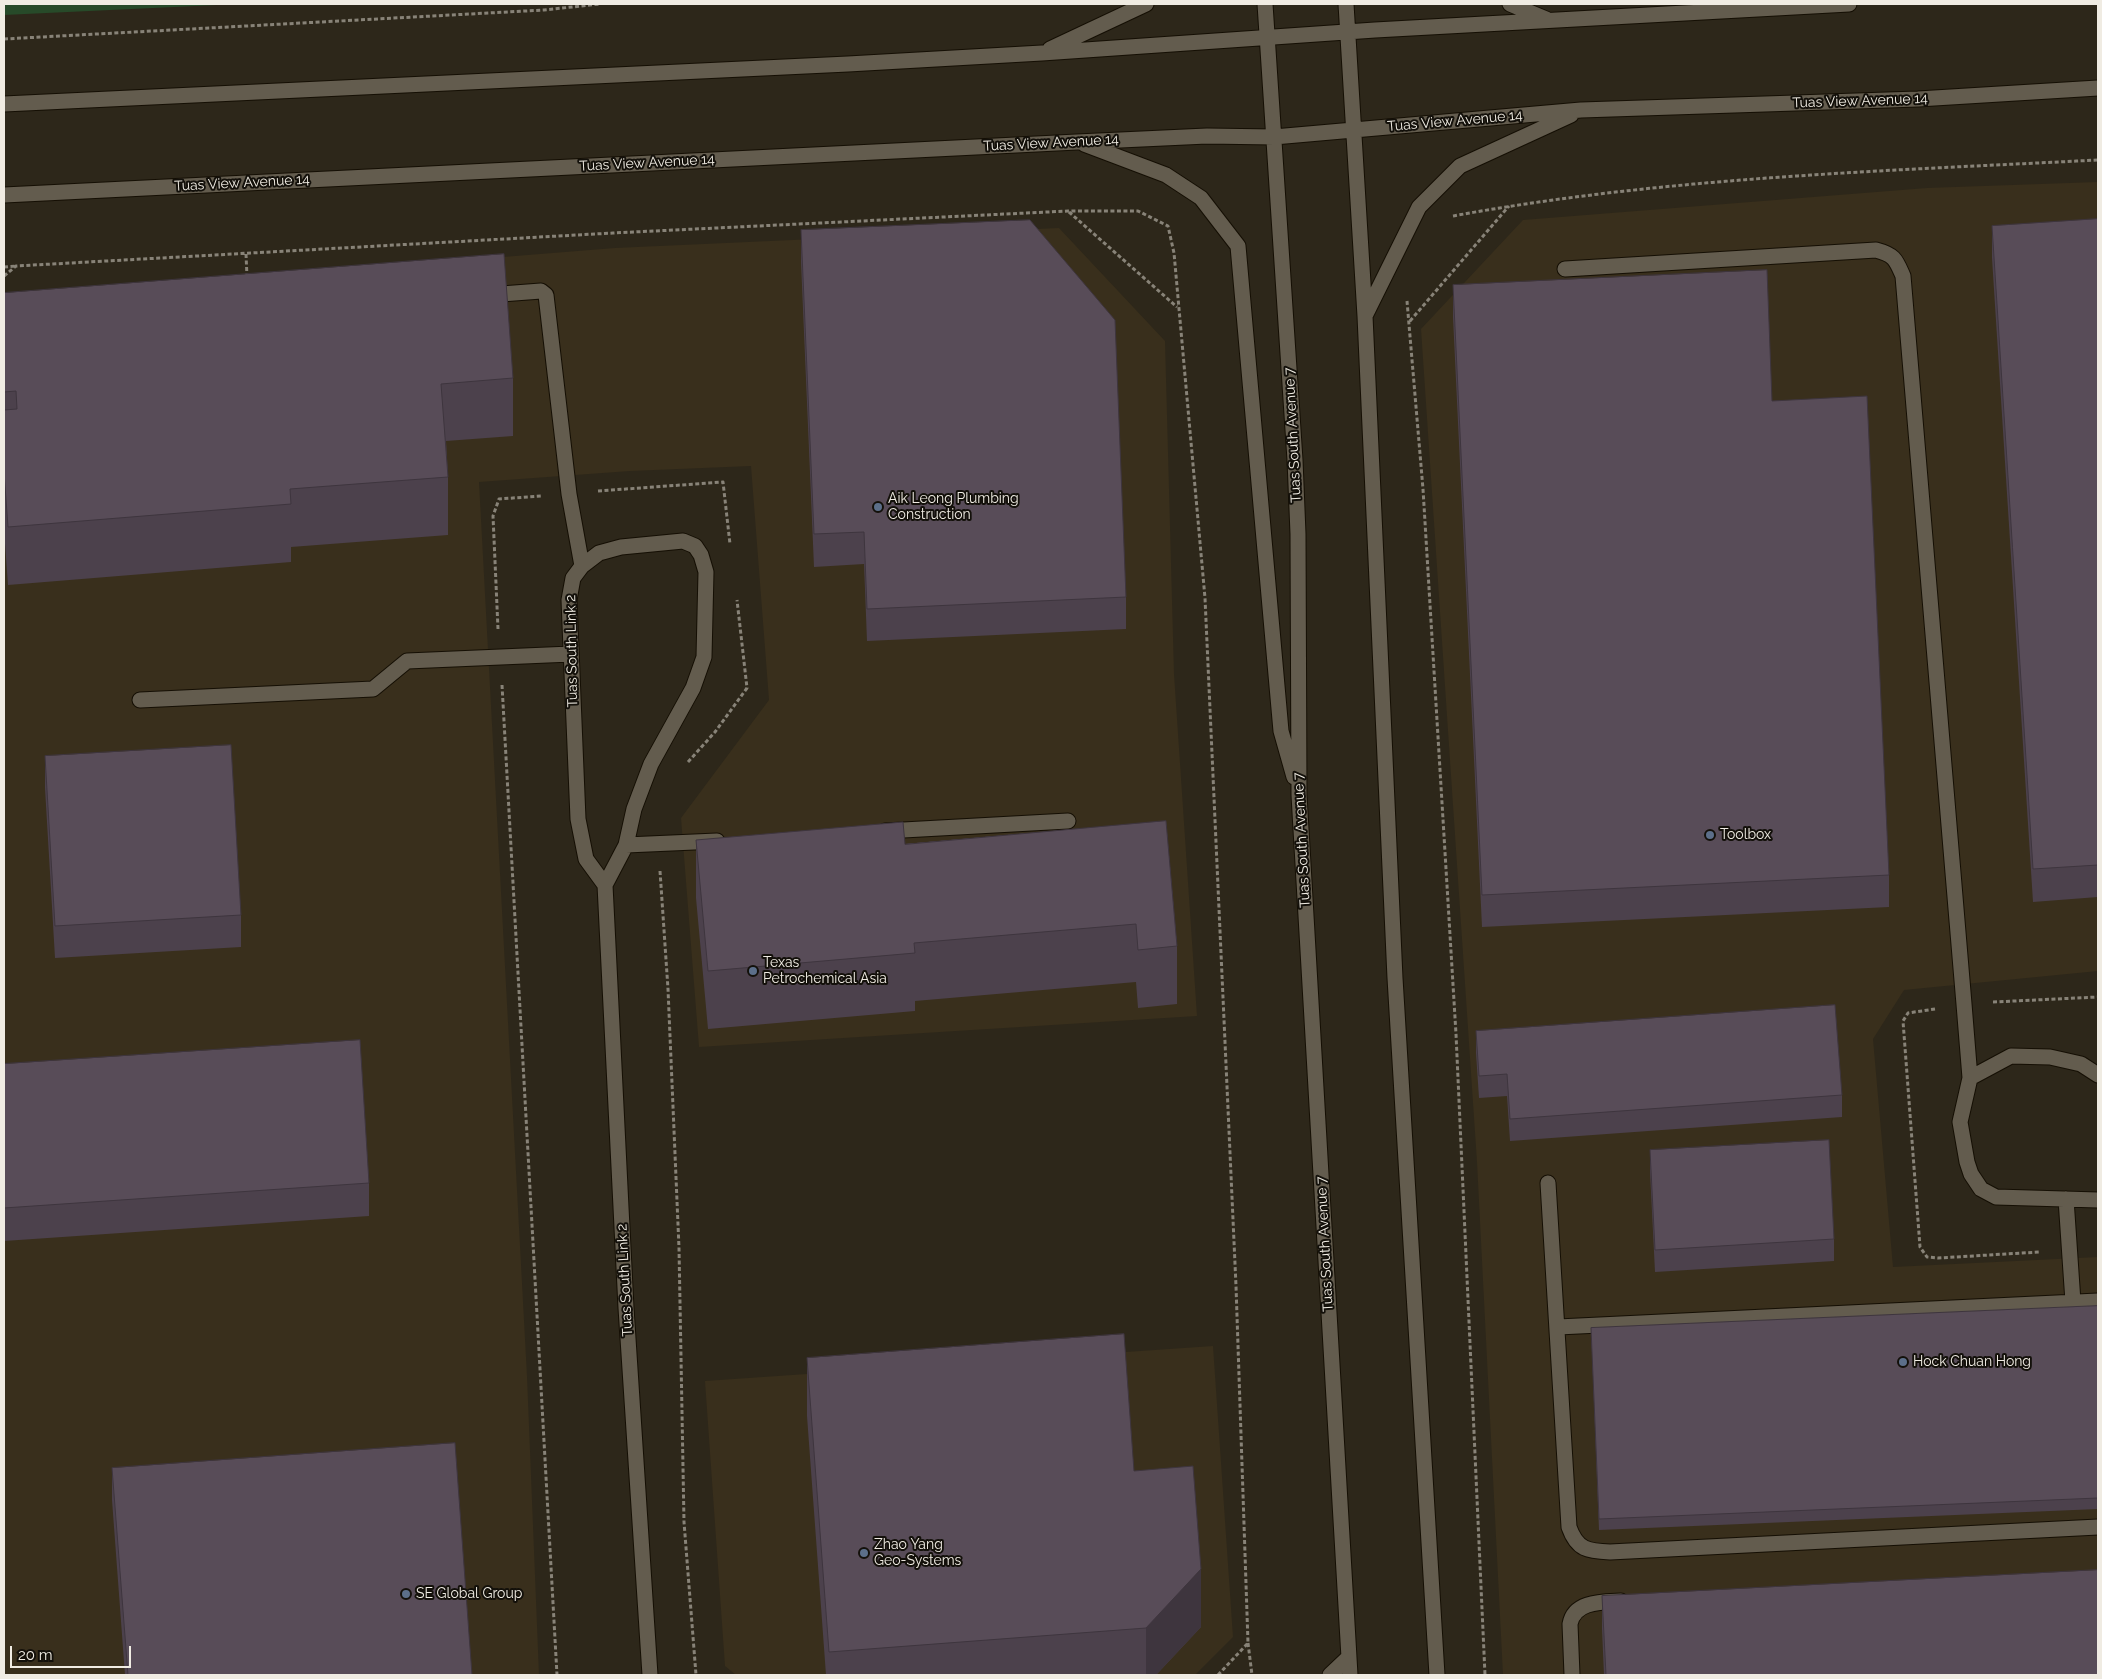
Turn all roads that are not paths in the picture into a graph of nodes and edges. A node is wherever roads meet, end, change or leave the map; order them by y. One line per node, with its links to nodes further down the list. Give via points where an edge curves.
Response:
1 (1146, 4): 9 (street)
2 (1265, 4): 8 (street, Tuas South Avenue 7)
3 (1346, 4): 7 (street)
4 (1510, 4): 6 (street)
5 (1849, 4): 6 (street)
6 (1548, 20): 7 (street)
7 (1347, 32): 8 (street); 13 (street)
8 (1266, 37): 9 (street); 14 (street, Tuas South Avenue 7)
9 (1042, 53): 11 (street)
10 (2098, 88): 12 (street, Tuas View Avenue 14)
11 (4, 104)
12 (1581, 110): 13 (street, Tuas View Avenue 14); 19 (street, via 1460,166 1419,207)
13 (1353, 130): 14 (street, Tuas View Avenue 14); 19 (street)
14 (1274, 137): 15 (street, Tuas View Avenue 14, via 1207,136); 23 (street, Tuas South Avenue 7, via 1298,534)
15 (1077, 142): 16 (street, Tuas View Avenue 14); 23 (street, via 1166,175 1201,198 1238,246 1280,731)
16 (4, 195)
17 (1565, 269): 30 (street, via 1876,250 1889,253 1897,263 1904,286)
18 (473, 296): 20 (street, via 541,292 546,296)
19 (1365, 316): 43 (street, via 1396,988)
20 (582, 566): 21 (street, Tuas South Link 2, via 573,578 568,600); 27 (street, Tuas South Link 2, via 599,553 621,547 683,541 694,546 701,555 706,572 704,657 693,688 651,764 634,809)
21 (571, 654): 22 (street, via 407,661 372,689); 28 (street, Tuas South Link 2, via 578,819 586,859)
22 (140, 700)
23 (1299, 796): 39 (street, Tuas South Avenue 7)
24 (1068, 821): 25 (street)
25 (871, 832)
26 (732, 840): 27 (street)
27 (626, 846): 28 (street, Tuas South Link 2)
28 (605, 885): 40 (street, Tuas South Link 2, via 626,1308)
29 (2098, 1075): 30 (street, via 2073,1062 2050,1057 2011,1056)
30 (1970, 1078): 32 (street, via 1960,1122 1967,1162 1981,1189 1996,1197)
31 (1548, 1183): 36 (street)
32 (2066, 1199): 33 (street); 35 (street)
33 (2098, 1200)
34 (2098, 1300): 35 (street)
35 (2073, 1302): 36 (street)
36 (1558, 1327): 37 (street, via 1569,1527 1573,1539 1588,1550 1610,1552)
37 (2098, 1527)
38 (1636, 1601): 44 (street, via 1596,1602 1571,1616)
39 (1349, 1656): 41 (street); 42 (street, Tuas South Avenue 7)
40 (650, 1675)
41 (1330, 1675)
42 (1350, 1675)
43 (1437, 1675)
44 (1572, 1675)

